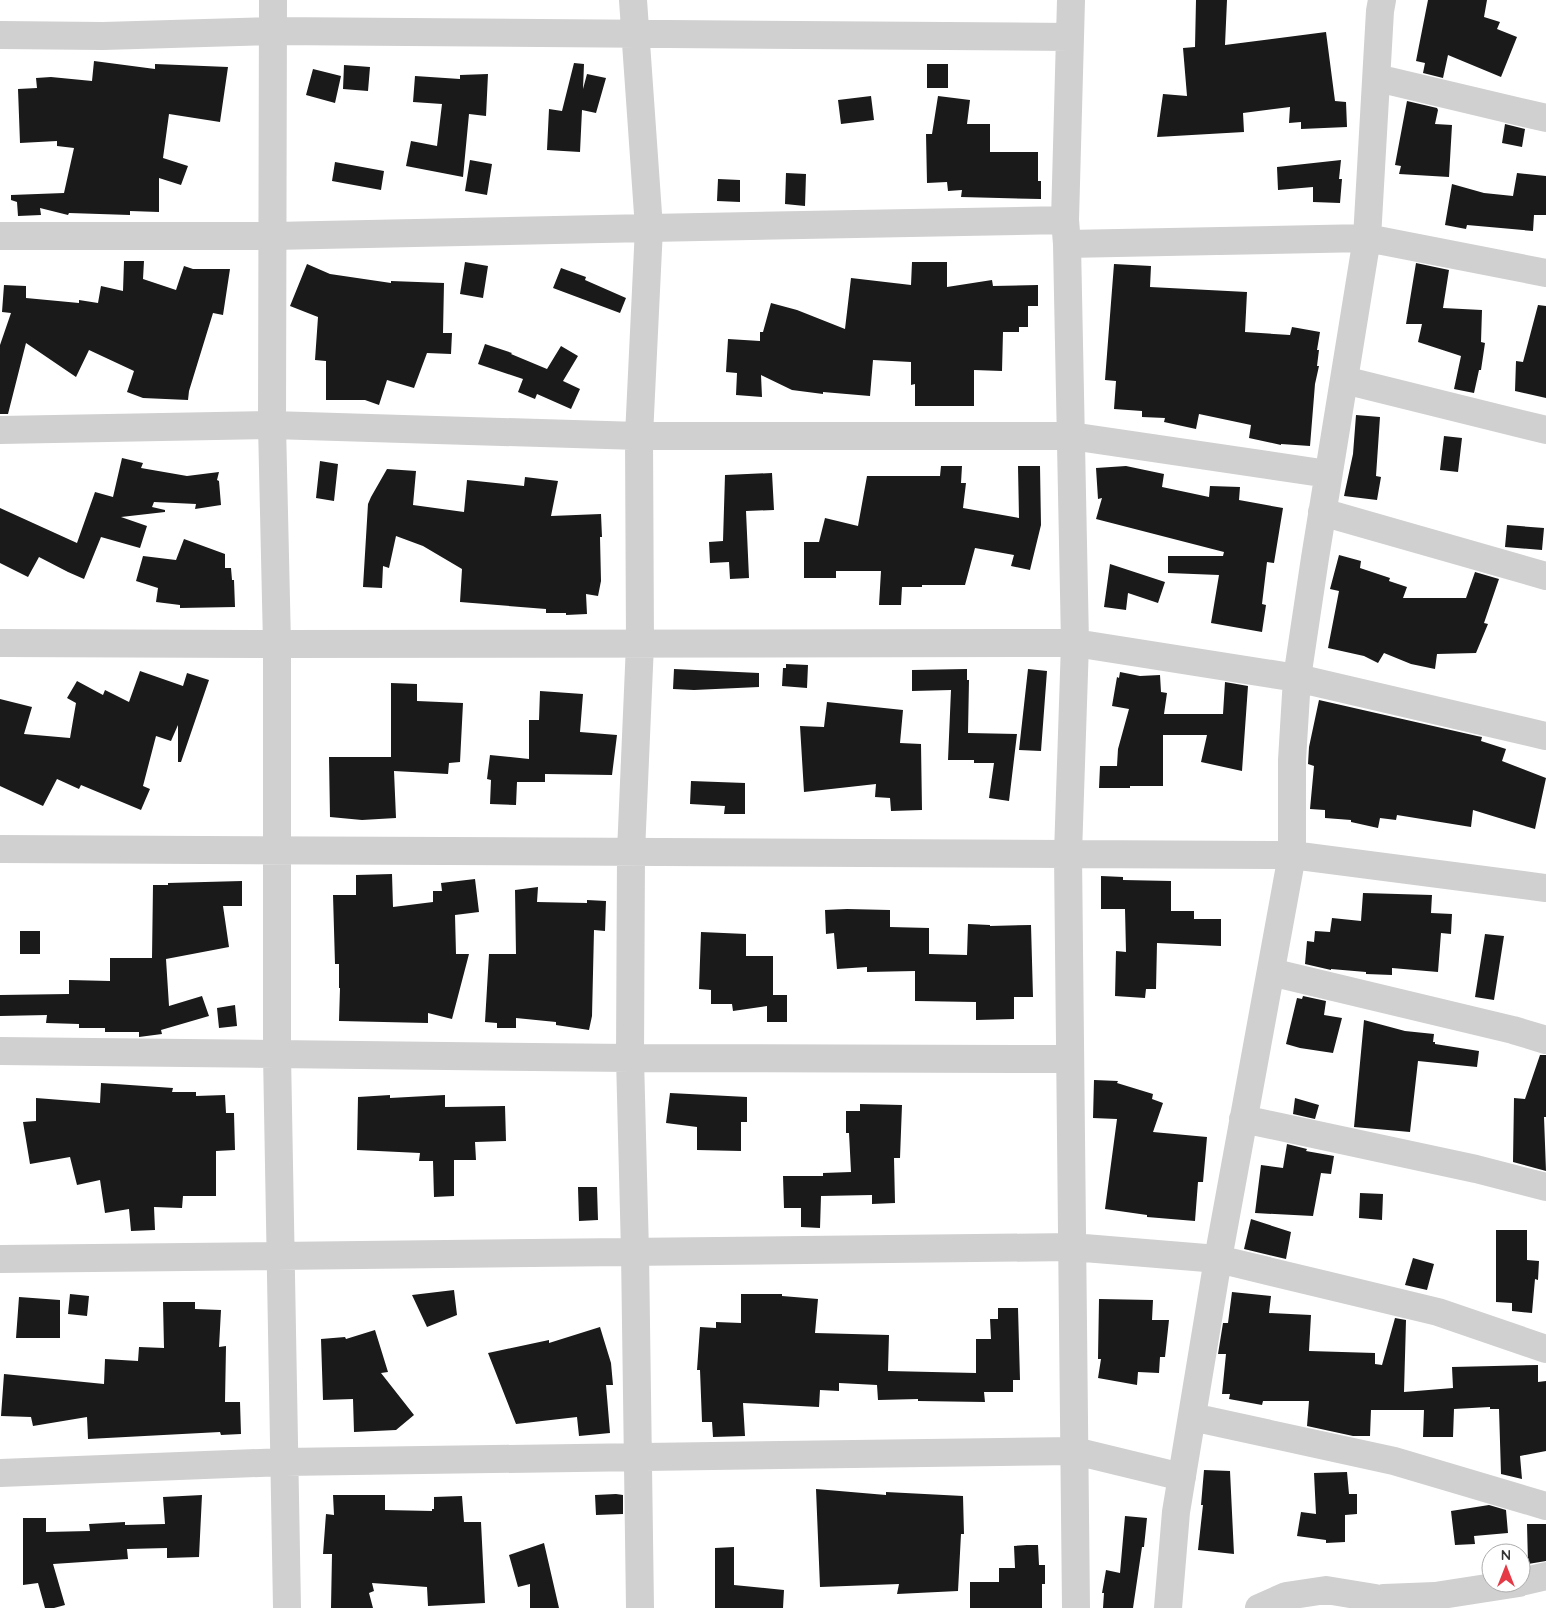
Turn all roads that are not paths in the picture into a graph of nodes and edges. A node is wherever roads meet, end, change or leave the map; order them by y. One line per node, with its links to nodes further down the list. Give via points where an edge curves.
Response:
1 (273, 0): 5 (street)
2 (633, 0): 6 (street)
3 (1071, 0): 8 (street)
4 (1382, 0): 9 (street)
5 (273, 31): 6 (street); 7 (street, via 103,36); 14 (street)
6 (636, 34): 8 (street); 11 (street)
7 (0, 35)
8 (1070, 36): 12 (street)
9 (1377, 78): 10 (street); 15 (street)
10 (1546, 118)
11 (649, 228): 12 (street); 14 (street); 21 (street)
12 (1066, 232): 15 (street); 22 (street)
13 (0, 236): 14 (street)
14 (272, 236): 18 (street)
15 (1367, 238): 16 (street); 17 (street)
16 (1546, 273)
17 (1344, 380): 20 (street); 23 (street)
18 (272, 425): 19 (street); 21 (street); 28 (street)
19 (0, 430)
20 (1546, 430)
21 (639, 436): 22 (street); 29 (street)
22 (1070, 436): 23 (street); 27 (street)
23 (1328, 474): 24 (street)
24 (1322, 512): 25 (street); 30 (street)
25 (1546, 576)
26 (0, 643): 28 (street)
27 (1076, 643): 29 (street); 30 (street); 35 (street)
28 (277, 644): 29 (street); 33 (street)
29 (640, 644): 34 (street)
30 (1297, 678): 31 (street); 36 (street, via 1292,760)
31 (1546, 736)
32 (0, 849): 33 (street)
33 (277, 850): 34 (street); 41 (street)
34 (632, 852): 35 (street); 42 (street)
35 (1068, 854): 36 (street); 43 (street)
36 (1292, 855): 37 (street); 38 (street)
37 (1546, 888)
38 (1271, 972): 39 (street); 44 (street)
39 (1546, 1040)
40 (0, 1051): 41 (street)
41 (278, 1054): 42 (street); 48 (street)
42 (630, 1058): 43 (street); 47 (street)
43 (1070, 1059): 46 (street)
44 (1243, 1119): 45 (street); 50 (street)
45 (1546, 1186)
46 (1072, 1247): 47 (street); 50 (street); 53 (street)
47 (635, 1252): 48 (street); 63 (street)
48 (281, 1256): 49 (street); 54 (street)
49 (0, 1259)
50 (1218, 1259): 51 (street, via 1438,1312); 52 (street)
51 (1546, 1349)
52 (1192, 1417): 56 (street); 57 (street, via 1394,1461)
53 (1075, 1451): 54 (street); 56 (street); 64 (street)
54 (284, 1462): 55 (street); 62 (street)
55 (0, 1473)
56 (1182, 1478): 65 (street)
57 (1546, 1506)
58 (1546, 1576): 59 (street)
59 (1531, 1580)
60 (1481, 1589): 61 (street, via 1435,1596)
61 (1375, 1598): 66 (street, via 1326,1590 1286,1596); 67 (street)
62 (287, 1608)
63 (640, 1608)
64 (1076, 1608)
65 (1168, 1608)
66 (1259, 1608)
67 (1405, 1608)

